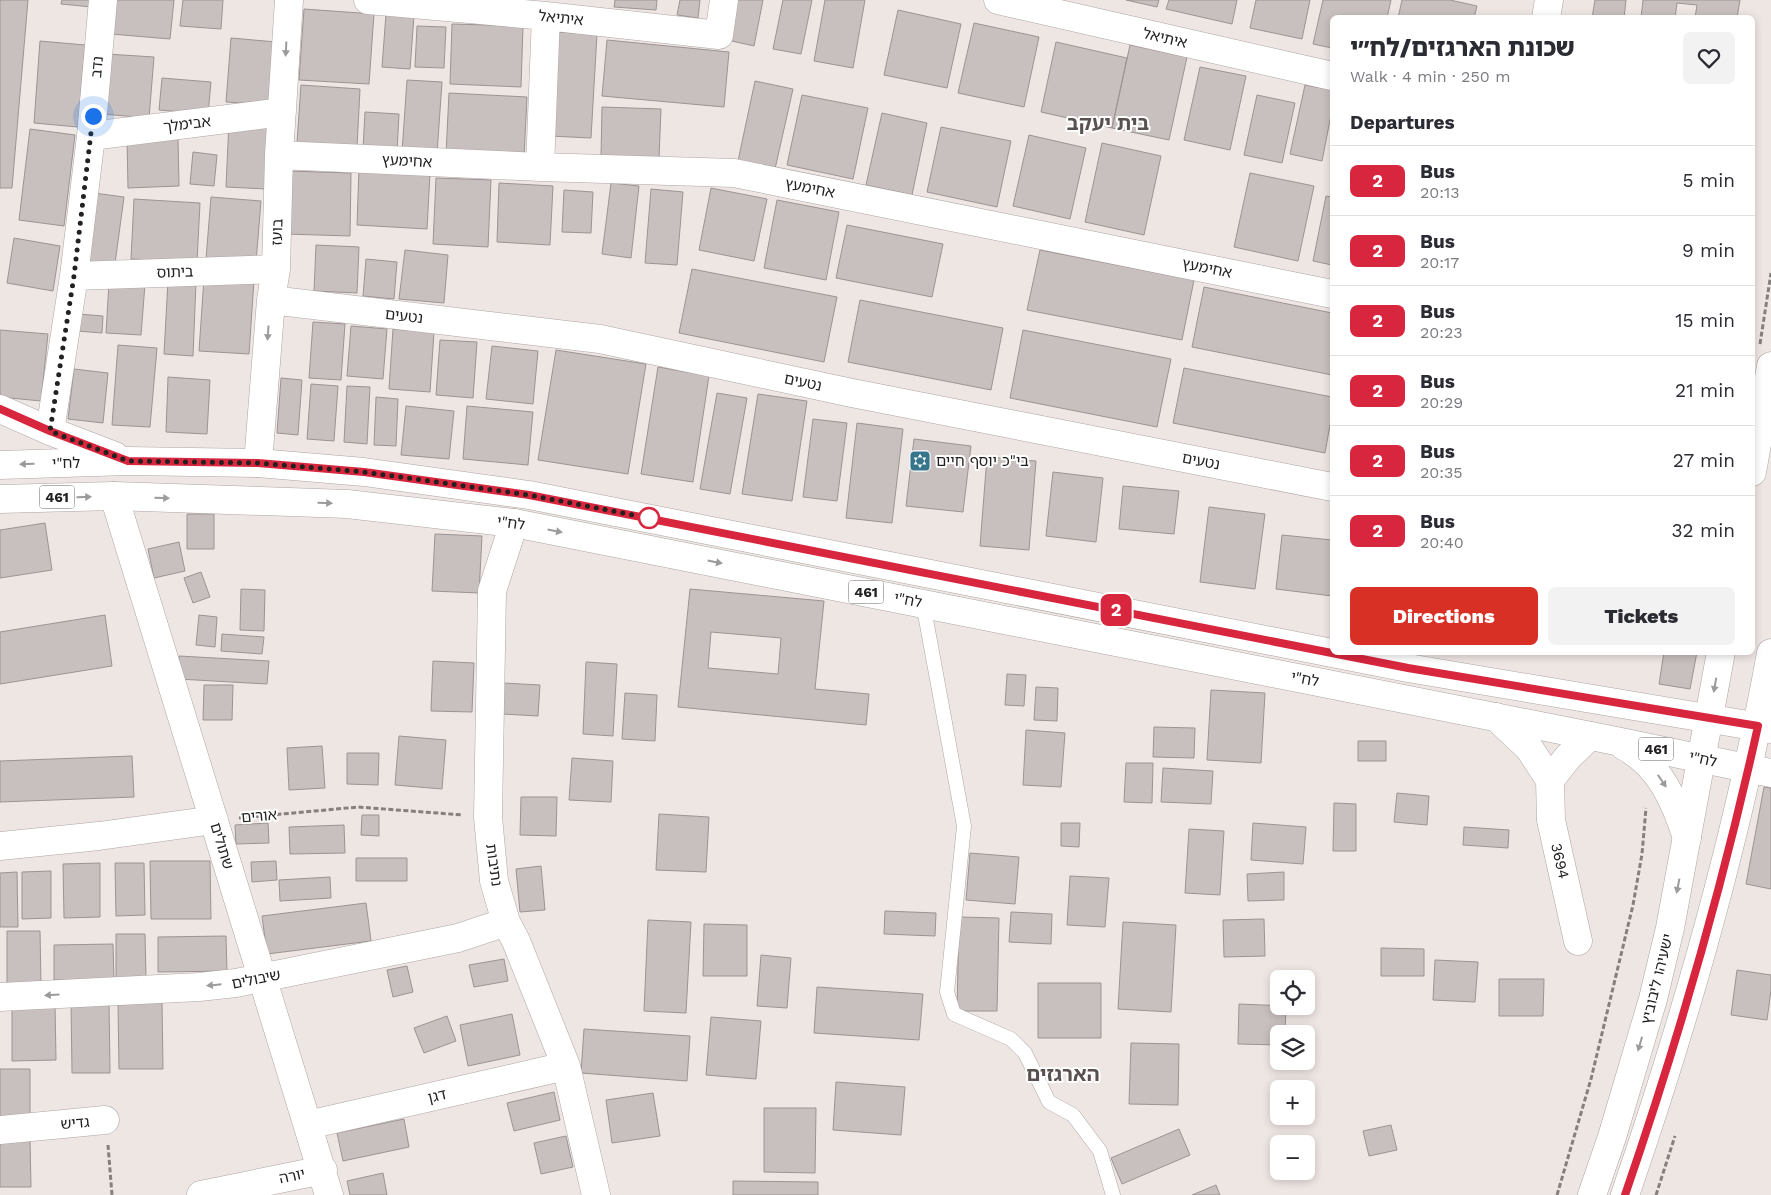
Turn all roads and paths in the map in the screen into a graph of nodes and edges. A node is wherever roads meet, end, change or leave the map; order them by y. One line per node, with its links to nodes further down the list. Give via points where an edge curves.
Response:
1 (103, 0): 11 (street, נדב)
2 (289, 0): 10 (street, בועז, one-way to 10)
3 (368, 0): 8 (street, איתיאל)
4 (724, 0): 8 (street, איתיאל, via 720,35)
5 (1549, 0): 7 (street)
6 (1003, 1): 9 (street, איתיאל)
7 (1546, 15)
8 (546, 16): 13 (street)
9 (1330, 76)
10 (282, 112): 11 (street, אבימלך); 12 (street, בועז)
11 (91, 136): 16 (street, נדב)
12 (279, 155): 13 (street, אחימעץ); 14 (street, בועז)
13 (540, 167): 17 (street, אחימעץ, via 734,173)
14 (276, 269): 16 (street, ביתוס); 18 (street, בועז)
15 (1771, 273): 19 (path)
16 (74, 276): 21 (street, נדב)
17 (1330, 294)
18 (271, 300): 24 (street, בועז, one-way to 24); 26 (street, נטעים, via 600,339)
19 (1765, 358): 22 (street)
20 (0, 409): 21 (street)
21 (50, 431): 23 (street)
22 (1755, 446)
23 (128, 461): 24 (street, לח"י / 461); 25 (street, לח"י / 461, one-way to 25)
24 (258, 463): 31 (street, לח"י / 461, via 364,472 529,495)
25 (0, 465)
26 (1330, 487)
27 (114, 496): 28 (street, לח"י / 461, one-way to 27); 29 (street, לח"י / 461, one-way to 29, via 347,504); 44 (street, שתולים)
28 (0, 499)
29 (514, 522): 30 (street, לח"י / 461, one-way to 30); 43 (street, נתיבות, via 492,591)
30 (923, 603): 35 (street, לח"י / 461); 59 (lane, via 964,826 947,992 954,1014 1011,1039 1025,1053 1049,1102 1073,1115 1100,1151)
31 (1330, 653)
32 (1771, 653): 37 (street)
33 (1342, 655): 36 (street, לח"י / 461)
34 (1720, 655): 36 (street, ישעיהו ליבוביץ, one-way to 36)
35 (1496, 717): 38 (street, לח"י / 461); 41 (street, via 1529,748)
36 (1709, 717): 37 (street, לח"י / 461); 39 (street, ישעיהו ליבוביץ)
37 (1764, 728): 40 (street)
38 (1601, 738): 39 (street, לח"י / 461); 41 (street, via 1568,757); 45 (street, one-way to 45, via 1631,750 1664,782)
39 (1701, 759): 40 (street, לח"י / 461); 45 (street, ישעיהו ליבוביץ)
40 (1760, 771): 62 (street)
41 (1550, 780): 48 (street, 3694, via 1551,820)
42 (1646, 802): 60 (path, via 1642,854 1633,905 1591,1079)
43 (488, 816): 44 (path, אורים, via 358,807); 47 (street, נתיבות, via 494,881)
44 (214, 820): 46 (street); 49 (street, שתולים)
45 (1687, 838): 61 (street, ישעיהו ליבוביץ, one-way to 61, via 1654,999)
46 (0, 846)
47 (506, 922): 49 (street, שיבולים, via 458,938); 51 (street, נתיבות)
48 (1578, 941)
49 (262, 978): 50 (street, שיבולים, one-way to 50, via 199,987); 53 (street, שתולים)
50 (0, 997)
51 (566, 1066): 53 (street, דגן); 58 (street, נתיבות)
52 (105, 1120): 54 (street, גדיש); 56 (path, גדיש)
53 (308, 1125): 55 (street, שתולים)
54 (0, 1130)
55 (326, 1182): 57 (street, יורה)
56 (112, 1195)
57 (202, 1195)
58 (596, 1195)
59 (1113, 1195)
60 (1557, 1195)
61 (1592, 1195)
62 (1625, 1195)

